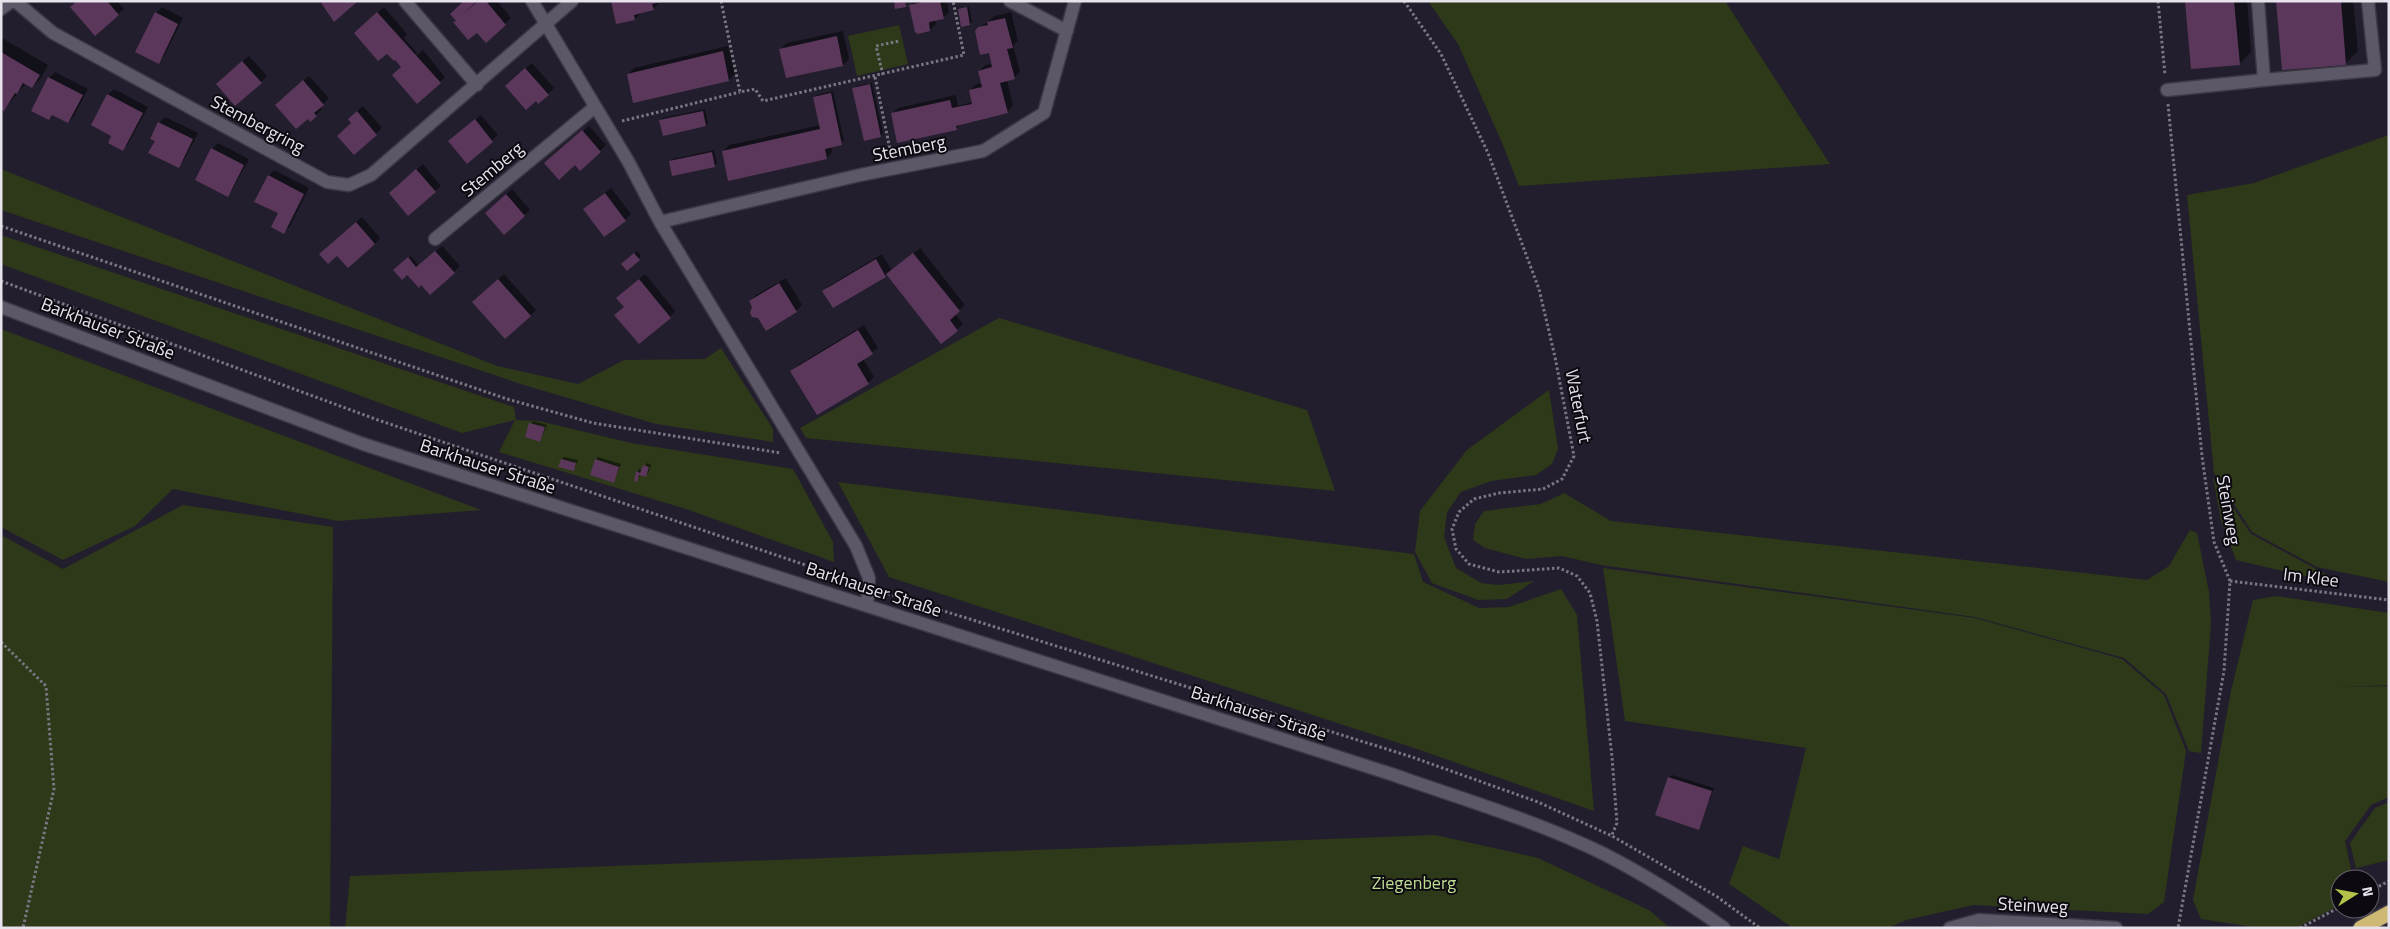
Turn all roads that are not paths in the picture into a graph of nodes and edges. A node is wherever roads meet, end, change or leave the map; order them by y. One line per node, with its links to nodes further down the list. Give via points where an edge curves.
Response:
1 (14, 1): 9 (street); 13 (street, Stembergring, via 53,33 327,182 349,185 371,175)
2 (405, 1): 13 (street)
3 (532, 1): 10 (street)
4 (572, 1): 10 (street, Stembergring)
5 (1010, 1): 11 (street)
6 (1075, 1): 11 (street, Stemberg)
7 (2258, 1): 12 (street)
8 (2368, 1): 12 (street, via 2374,70)
9 (1, 9)
10 (547, 24): 13 (street, Stembergring); 15 (street)
11 (1067, 31): 16 (street, Stemberg, via 1044,113 983,151 894,168)
12 (2264, 80): 14 (street)
13 (477, 84)
14 (2167, 90)
15 (595, 107): 16 (street); 17 (street, Stemberg)
16 (660, 222): 19 (street, via 856,546 869,578)
17 (435, 239)
18 (1, 307): 19 (street, Barkhauser Straße, via 364,444)
19 (867, 605): 21 (street, Barkhauser Straße, via 1372,768 1526,822 1604,854 1698,909)
20 (2389, 913): 24 (highway)
21 (1724, 928)
22 (1950, 928): 23 (street, Steinweg, via 1979,920)
23 (2116, 928)
24 (2361, 928)

